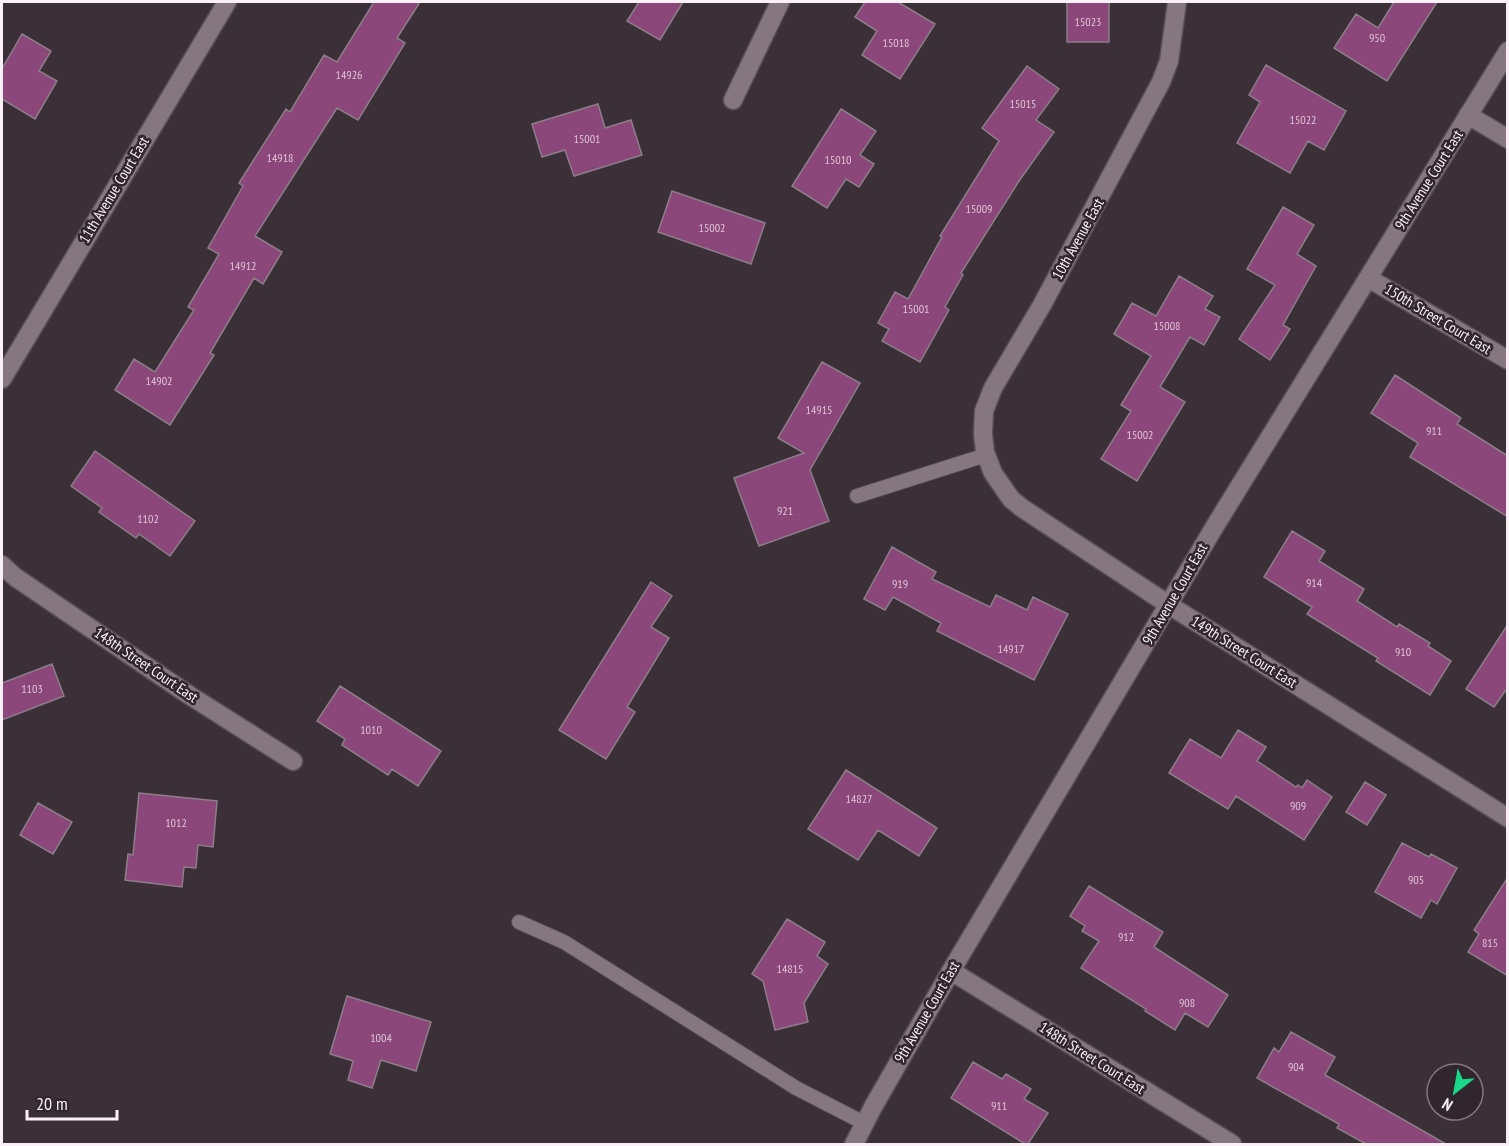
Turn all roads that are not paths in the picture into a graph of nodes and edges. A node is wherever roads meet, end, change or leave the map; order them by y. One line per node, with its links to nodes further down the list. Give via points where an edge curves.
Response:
1 (228, 2): 10 (street, 11th Avenue Court East)
2 (780, 2): 5 (street)
3 (1177, 2): 11 (street, 10th Avenue East, via 1161,82 1042,305 993,388 984,411)
4 (1508, 51): 6 (street, 9th Avenue Court East)
5 (733, 100)
6 (1468, 115): 7 (street); 8 (street, 9th Avenue Court East)
7 (1508, 139)
8 (1368, 278): 9 (street, 150th Street Court East); 15 (street, 9th Avenue Court East)
9 (1508, 360)
10 (2, 380)
11 (986, 455): 12 (street, 10th Avenue East); 13 (lane)
12 (993, 473): 15 (street, 149th Street Court East, via 1022,508)
13 (857, 496)
14 (2, 565): 16 (street, 148th Street Court East, via 161,676)
15 (1169, 605): 17 (street, 149th Street Court East); 19 (street, 9th Avenue Court East)
16 (293, 761)
17 (1508, 818)
18 (519, 922): 20 (lane, via 564,942 796,1088)
19 (951, 971): 20 (street, 9th Avenue Court East); 22 (street, 148th Street Court East)
20 (864, 1123): 21 (street, 9th Avenue Court East)
21 (854, 1144)
22 (1232, 1144)

